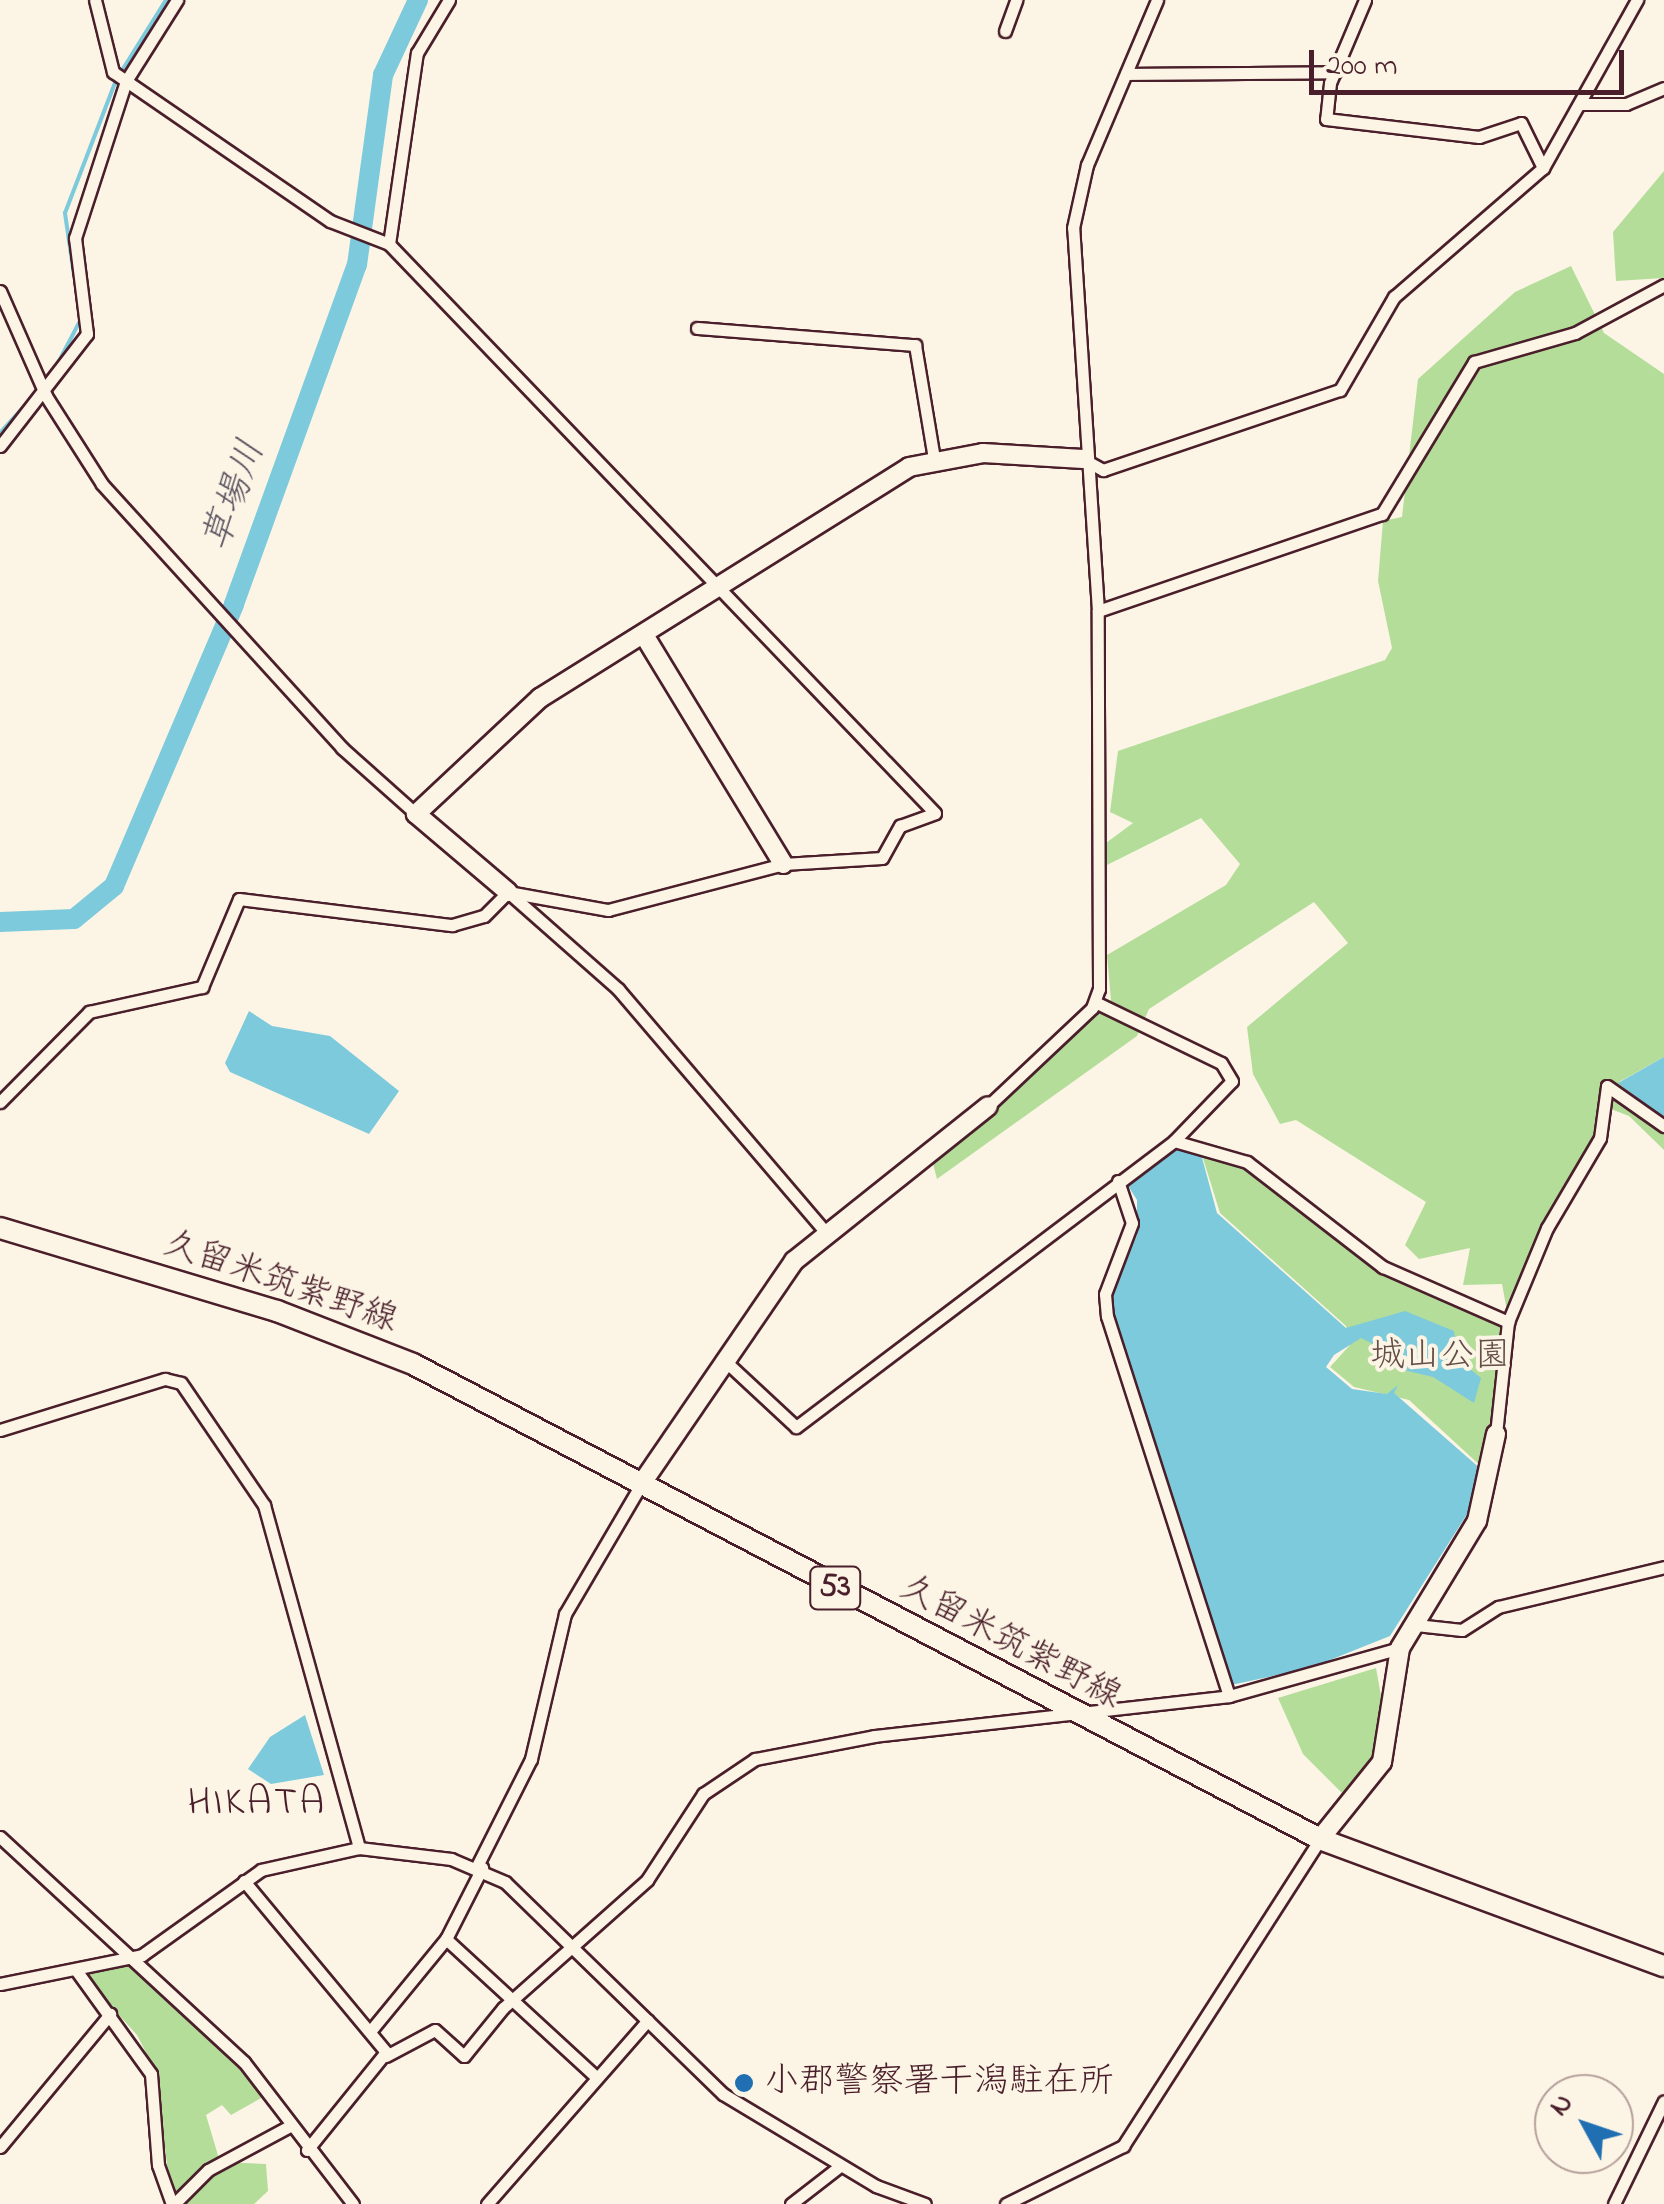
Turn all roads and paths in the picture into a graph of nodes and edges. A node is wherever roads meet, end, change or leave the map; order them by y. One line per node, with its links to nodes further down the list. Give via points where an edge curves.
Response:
1 (95, 0): 11 (street, via 106,58)
2 (177, 0): 11 (street)
3 (449, 0): 15 (street, via 417,53)
4 (1016, 0): 8 (street)
5 (1157, 0): 10 (street)
6 (1364, 0): 9 (street)
7 (1638, 0): 13 (street)
8 (1005, 32)
9 (1335, 72): 10 (street); 14 (street, via 1325,104 1335,127 1479,137 1521,123)
10 (1126, 74): 22 (street, via 1072,228)
11 (126, 81): 15 (street, via 330,222); 19 (street, via 75,238 86,334)
12 (1664, 88): 13 (street, via 1626,104)
13 (1580, 104): 14 (street)
14 (1543, 168): 22 (street, via 1394,297 1340,390 1103,470)
15 (389, 244): 23 (street)
16 (1664, 285): 24 (street, via 1575,333 1474,362 1382,514)
17 (0, 291): 19 (street)
18 (697, 328): 21 (street, via 915,345)
19 (46, 396): 20 (street); 26 (street, via 102,484)
20 (3, 438)
21 (934, 458): 22 (street); 23 (street, via 876,484)
22 (1083, 459): 24 (street)
23 (720, 589): 25 (street); 27 (street, via 935,809 900,826 882,858)
24 (1098, 611): 29 (street)
25 (644, 635): 26 (street, via 540,698); 27 (street)
26 (416, 814): 28 (street)
27 (783, 864): 28 (street, via 608,910)
28 (508, 892): 30 (street, via 484,916 452,926 239,899 202,987 88,1012); 36 (street, via 618,989)
29 (1096, 1002): 31 (street); 33 (street, via 1230,1074)
30 (0, 1102)
31 (988, 1106): 36 (street)
32 (1664, 1126): 37 (street, via 1607,1086 1600,1138 1547,1228)
33 (1174, 1141): 34 (street); 37 (street, via 1247,1162 1383,1267)
34 (1118, 1181): 38 (street, via 796,1427); 45 (street, via 1132,1223 1105,1294 1107,1316)
35 (0, 1228): 41 (main road, 久留米筑紫野線 / 53, via 358,1340)
36 (824, 1229): 38 (street)
37 (1508, 1322): 40 (street)
38 (724, 1360): 41 (street)
39 (0, 1430): 49 (street, via 166,1379 193,1393 264,1505)
40 (1496, 1434): 43 (street, via 1477,1522)
41 (640, 1486): 46 (main road, 久留米筑紫野線 / 53); 50 (street, via 565,1614 531,1759)
42 (1664, 1567): 43 (street, via 1498,1606 1462,1630)
43 (1416, 1625): 44 (street)
44 (1400, 1648): 45 (street); 48 (street, via 1382,1762)
45 (1229, 1696): 46 (street)
46 (1075, 1714): 48 (main road, 久留米筑紫野線 / 53); 53 (street, via 874,1736 736,1768 688,1811 647,1880)
47 (0, 1837): 54 (street)
48 (1320, 1839): 55 (main road, 久留米筑紫野線 / 53); 74 (street, via 1124,2146)
49 (360, 1848): 50 (street); 51 (street)
50 (480, 1867): 52 (street); 53 (street)
51 (244, 1881): 54 (street, via 158,1946); 61 (street)
52 (446, 1940): 58 (street); 61 (street)
53 (576, 1947): 58 (street); 60 (street)
54 (127, 1958): 56 (street); 65 (street, via 244,2062)
55 (1664, 1966)
56 (76, 1970): 57 (street); 59 (street)
57 (0, 1984)
58 (515, 2003): 62 (street, via 464,2056 435,2030); 63 (street)
59 (110, 2014): 66 (street); 69 (street, via 151,2074 158,2165)
60 (648, 2020): 63 (street); 68 (street, via 724,2094)
61 (372, 2029): 62 (street)
62 (386, 2056): 67 (street)
63 (595, 2076): 71 (street)
64 (1664, 2101): 75 (street)
65 (288, 2127): 67 (street); 69 (street, via 208,2170)
66 (0, 2147)
67 (307, 2150): 70 (street)
68 (840, 2166): 72 (street); 73 (street)
69 (173, 2204)
70 (354, 2204)
71 (487, 2204)
72 (790, 2204)
73 (925, 2204)
74 (1006, 2204)
75 (1614, 2204)

